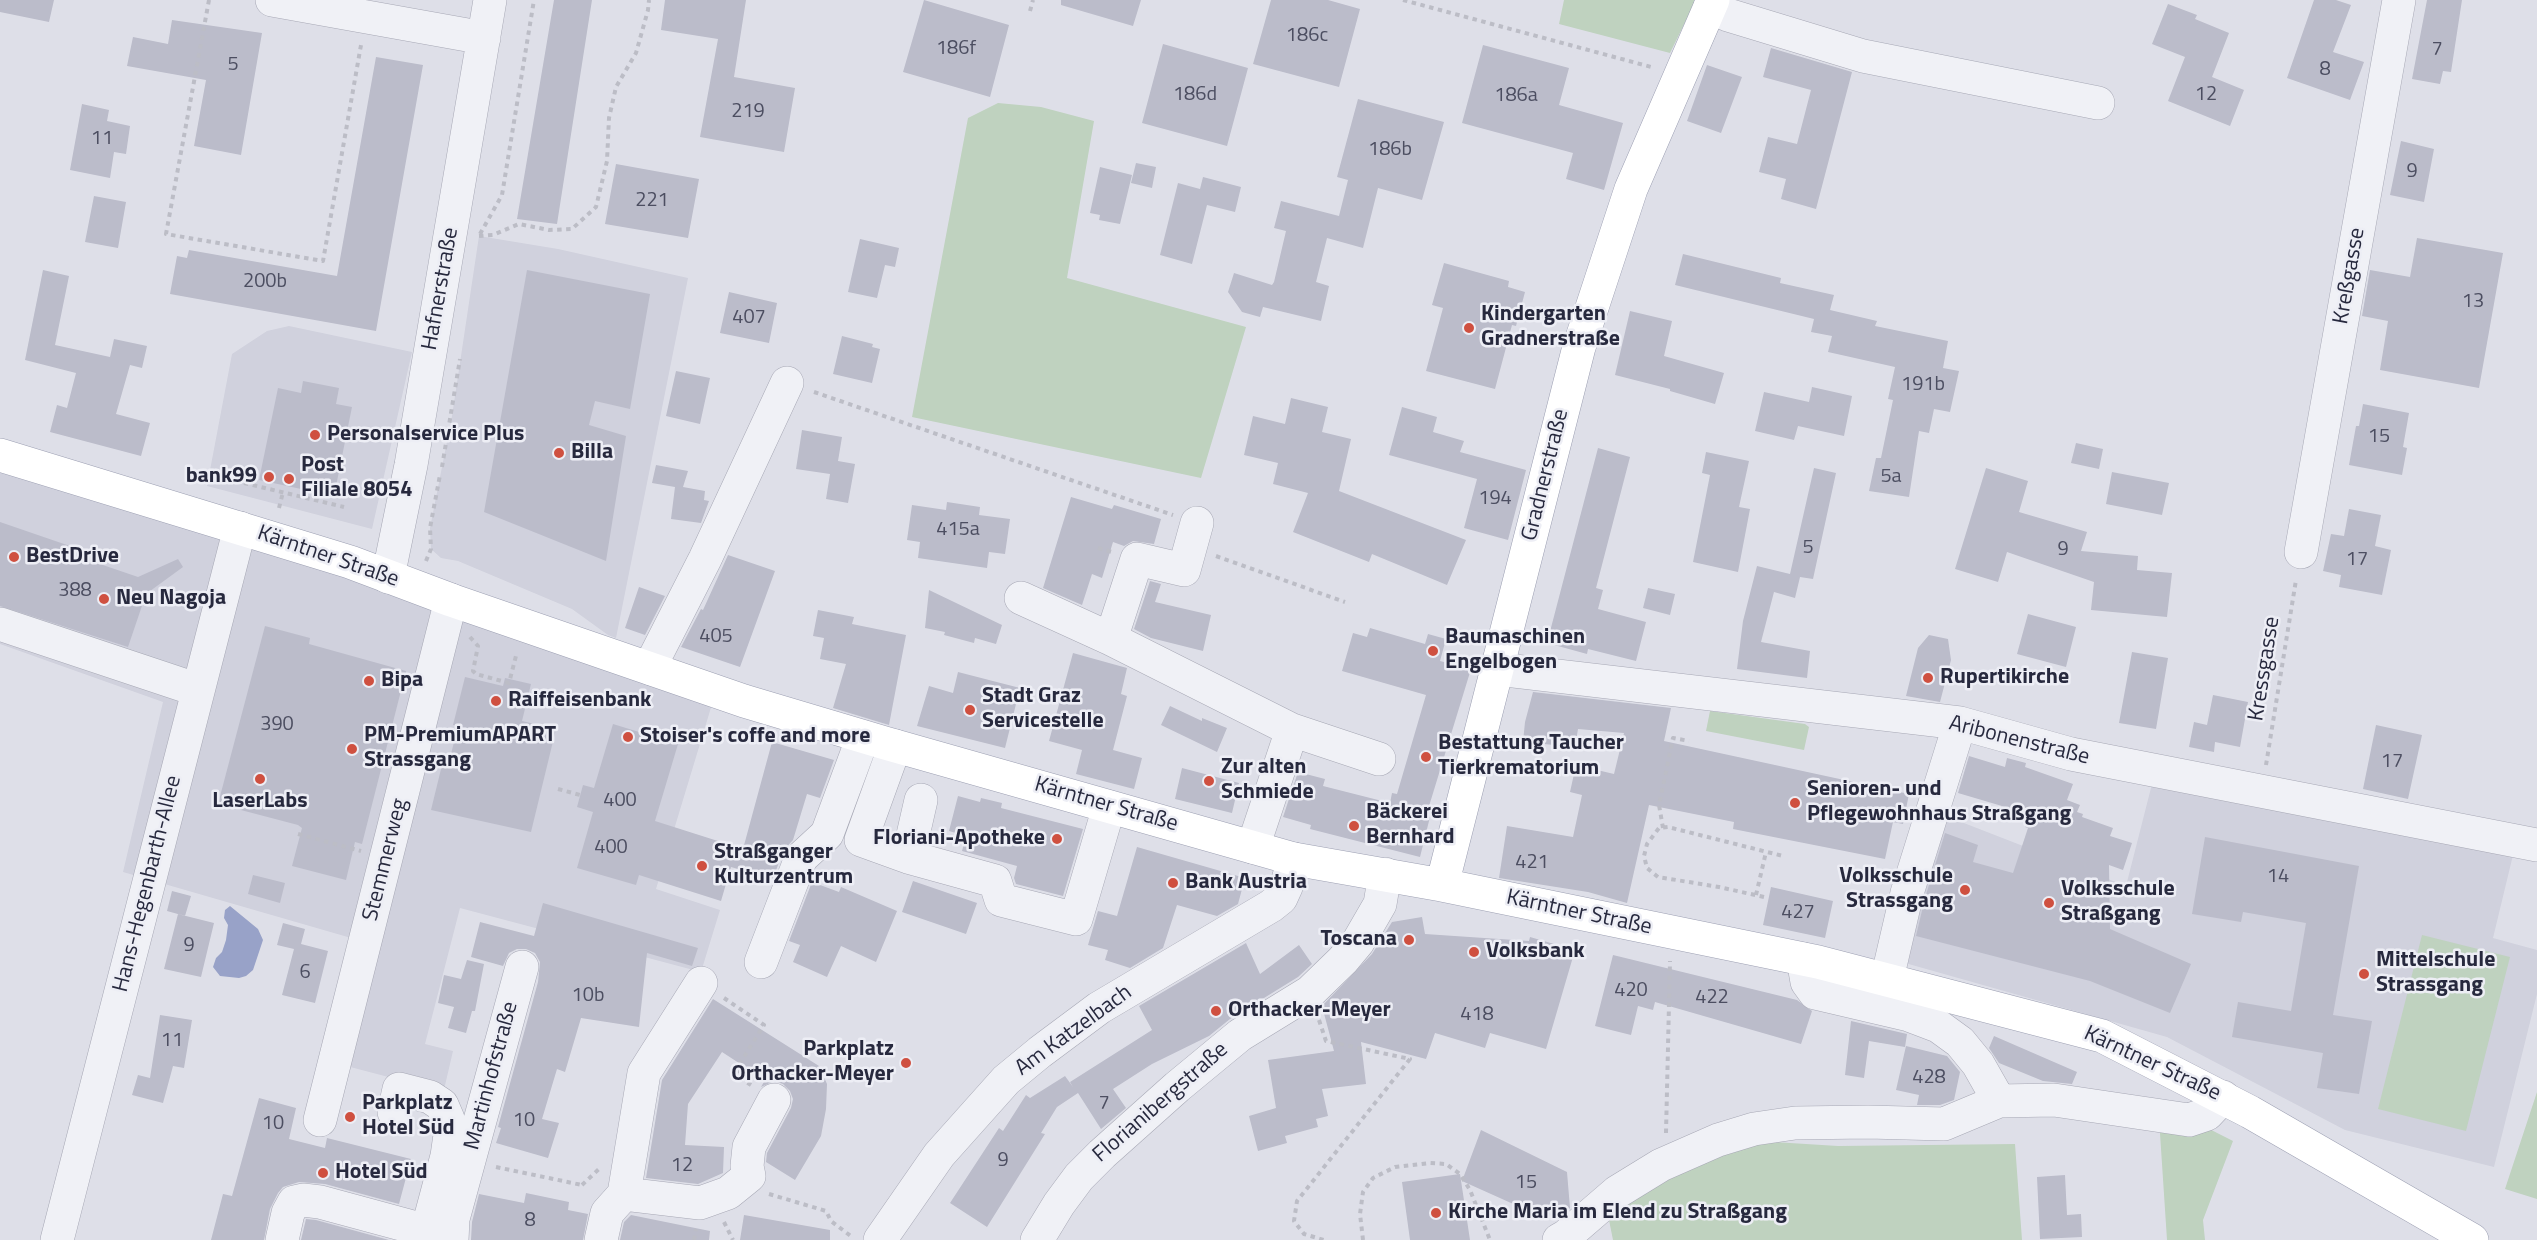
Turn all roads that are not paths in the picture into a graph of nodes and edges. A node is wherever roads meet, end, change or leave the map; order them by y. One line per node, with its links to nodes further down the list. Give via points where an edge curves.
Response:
1 (272, 0): 5 (street)
2 (490, 0): 5 (street, Hafnerstraße)
3 (2399, 0): 11 (street, Kreßgasse)
4 (1711, 3): 6 (street, via 1728,15 1863,56); 18 (main road, Gradnerstraße, via 1631,189 1579,347)
5 (484, 38): 12 (street, Hafnerstraße, via 411,465)
6 (2098, 103)
7 (787, 382): 17 (street)
8 (0, 454): 10 (main road, Kärntner Straße)
9 (1197, 523): 16 (street, via 1184,570 1137,559)
10 (240, 528): 12 (main road, Kärntner Straße); 19 (street, Hans-Hegenbarth-Allee)
11 (2301, 552)
12 (388, 577): 14 (main road, Kärntner Straße)
13 (1021, 598): 16 (street)
14 (452, 600): 17 (main road, Kärntner Straße); 42 (street, Stemmerweg)
15 (0, 624): 19 (street)
16 (1111, 639): 21 (street)
17 (652, 669): 22 (main road, Kärntner Straße)
18 (1497, 669): 20 (street, Aribonenstraße); 32 (main road, Gradnerstraße)
19 (198, 690): 44 (street, Hans-Hegenbarth-Allee)
20 (1960, 723): 27 (street, Aribonenstraße, via 2071,754); 36 (street, via 1907,893)
21 (1292, 730): 24 (street); 28 (street)
22 (863, 737): 23 (main road, Kärntner Straße); 34 (street, via 826,834 801,858)
23 (895, 746): 26 (main road, Kärntner Straße); 29 (street, via 861,840)
24 (1379, 759)
25 (921, 800): 29 (street)
26 (1109, 807): 28 (main road, Kärntner Straße); 29 (street, via 1076,919 1001,900 995,881)
27 (2537, 845)
28 (1253, 847): 30 (main road, Kärntner Straße)
29 (908, 857)
30 (1294, 859): 31 (main road, Kärntner Straße); 48 (street, Am Katzelbach, via 1281,898 1271,906 1135,985 1006,1080 958,1132)
31 (1385, 874): 32 (main road, Kärntner Straße); 49 (street, Florianibergstraße, via 1380,904 1343,960 1310,992 1240,1035 1102,1154 1079,1177)
32 (1442, 885): 33 (main road, Kärntner Straße)
33 (1803, 959): 36 (main road, Kärntner Straße); 40 (street, via 1807,982 1815,993 1909,1015 1938,1026 1960,1042 1978,1064)
34 (761, 962)
35 (522, 967): 46 (street, Martinhofstraße, via 453,1218)
36 (1887, 979): 38 (main road, Kärntner Straße, via 2102,1036)
37 (701, 983): 43 (street, via 644,1073)
38 (2223, 1097): 40 (street, via 2207,1114 2189,1120 2054,1100); 51 (main road, Kärntner Straße)
39 (774, 1100): 43 (street, via 749,1147 749,1176 728,1193 700,1203)
40 (1999, 1101): 50 (street, via 1944,1124 1795,1123 1745,1131 1661,1165 1617,1192)
41 (394, 1112): 45 (street, via 399,1089 430,1097 441,1105 448,1119 447,1156 428,1231 303,1200 294,1202 288,1213)
42 (320, 1120)
43 (624, 1194): 47 (street, via 607,1213)
44 (57, 1240)
45 (282, 1240)
46 (452, 1240)
47 (602, 1240)
48 (880, 1240)
49 (1036, 1240)
50 (1559, 1240)
51 (2472, 1240)

